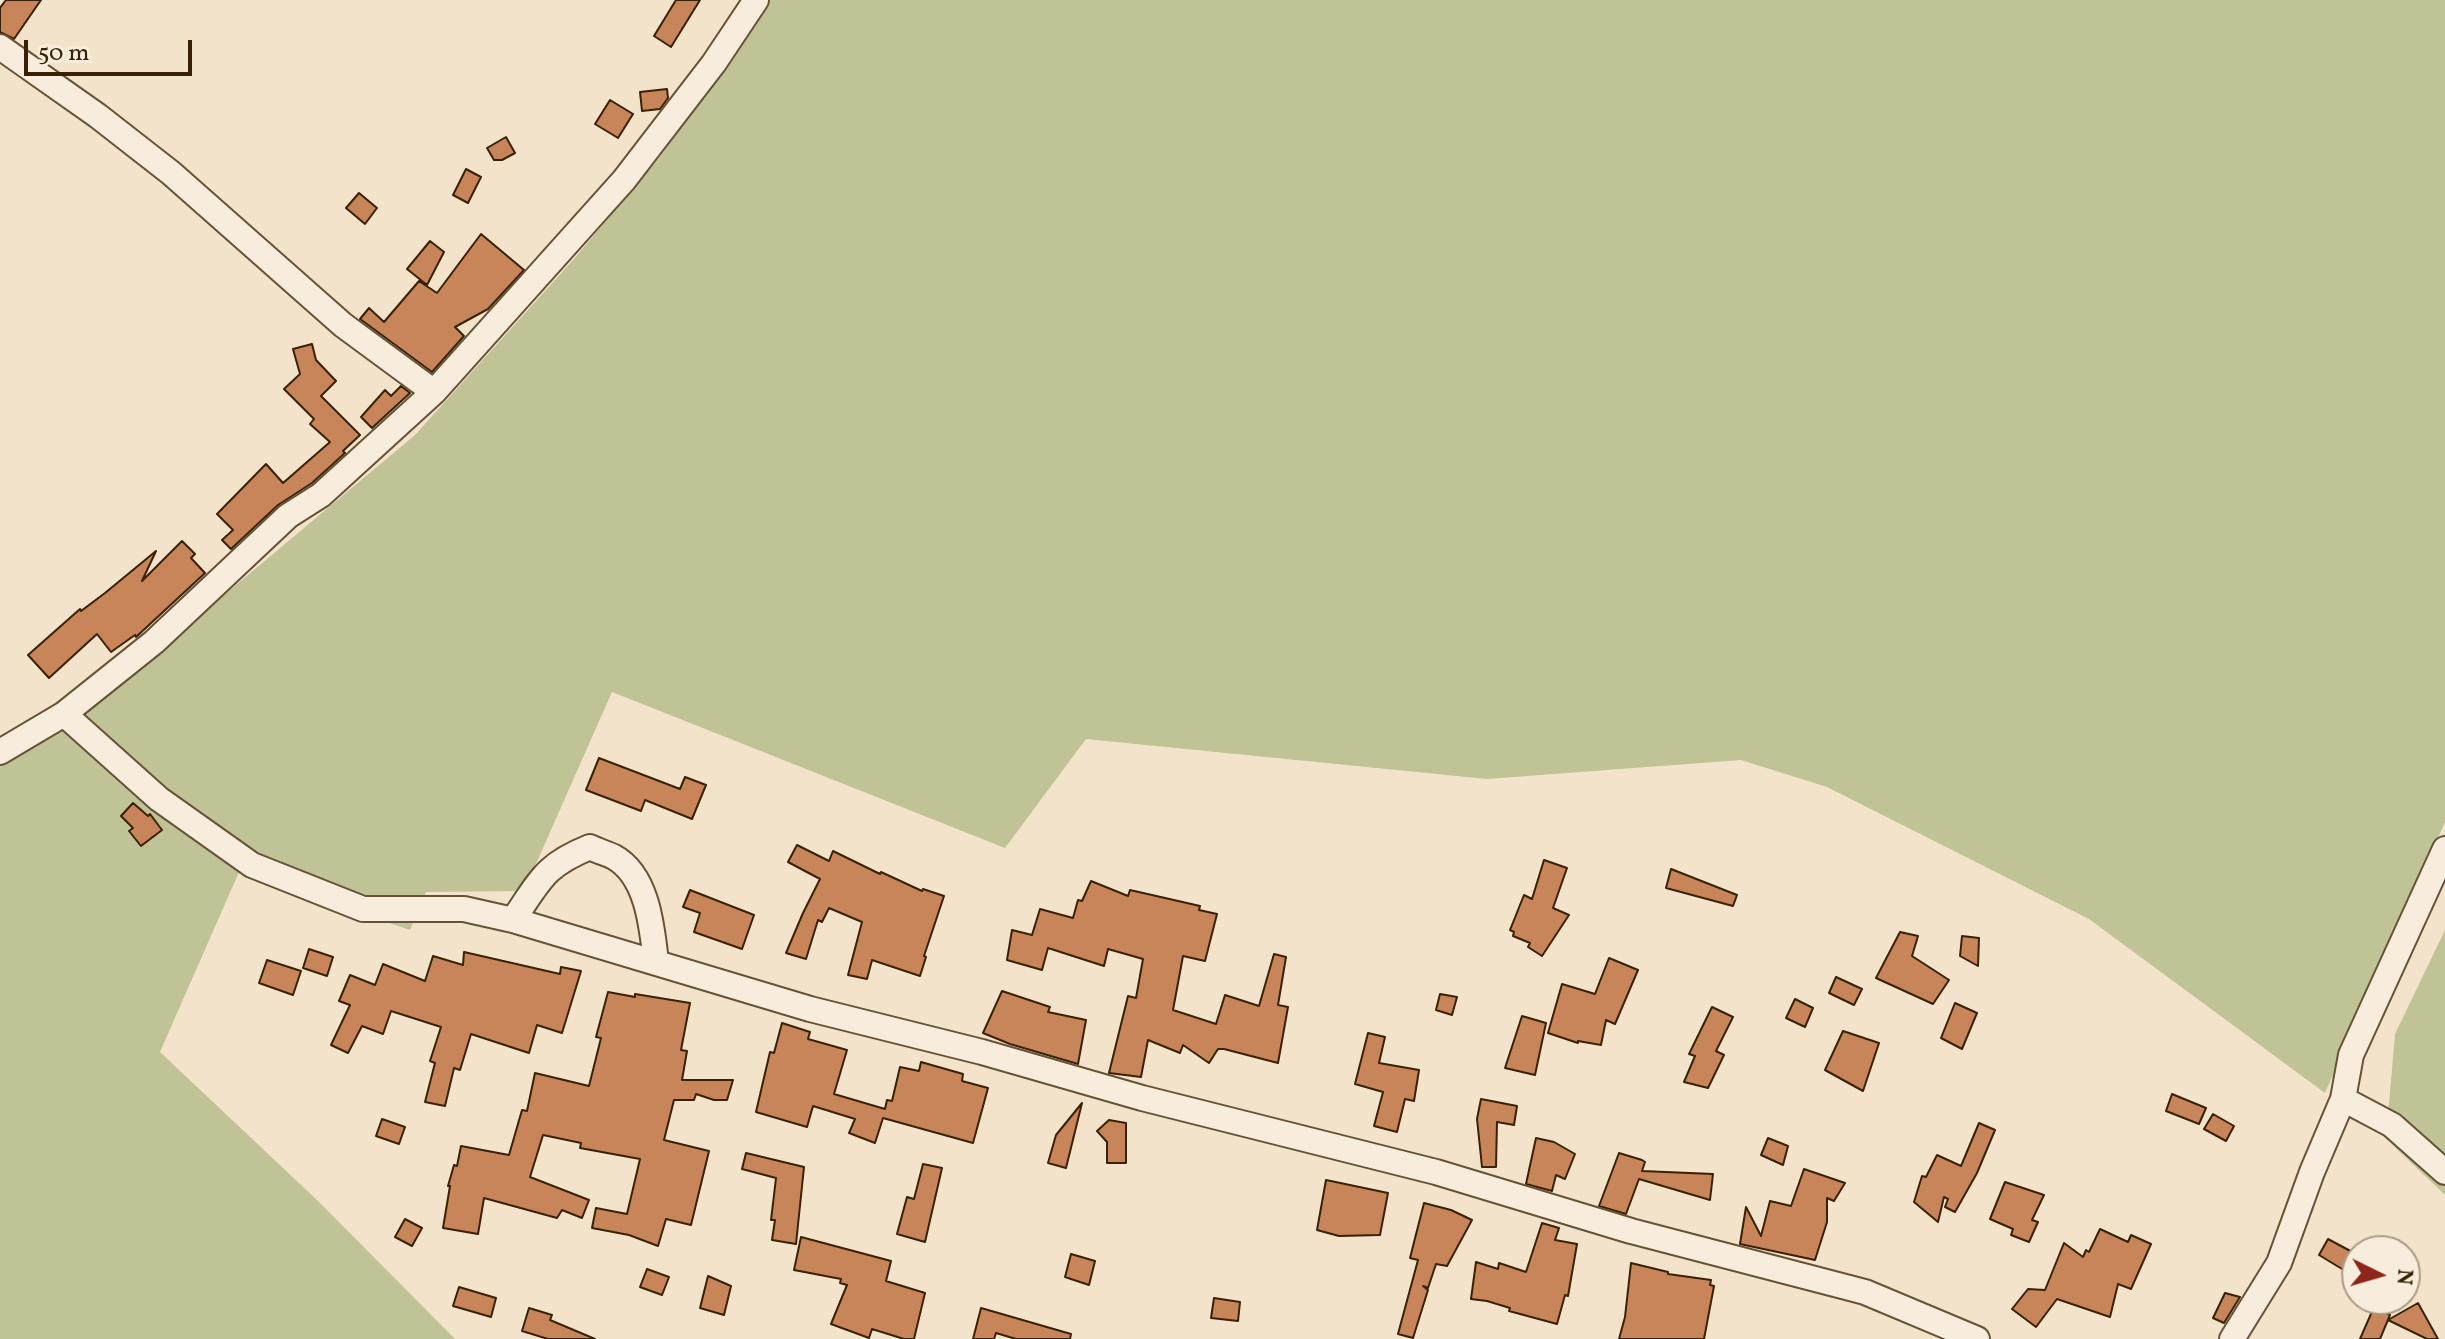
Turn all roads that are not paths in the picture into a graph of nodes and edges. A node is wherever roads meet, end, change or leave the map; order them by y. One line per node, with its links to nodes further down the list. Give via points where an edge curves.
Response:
1 (756, 0): 3 (street, via 624,180)
2 (0, 47): 3 (street, via 171,173 343,325)
3 (434, 392): 4 (street, via 321,495 288,516 154,642)
4 (64, 714): 5 (street); 7 (street, via 159,799 252,865 363,909 464,909)
5 (0, 752)
6 (2445, 849): 9 (street, via 2351,1055)
7 (513, 920): 8 (street); 8 (street, via 546,871 590,847 617,859 640,886)
8 (656, 962): 11 (street, via 810,1009 1436,1172 1631,1231 1865,1292)
9 (2343, 1099): 10 (street, via 2392,1125); 12 (street, via 2279,1263)
10 (2445, 1172)
11 (1977, 1339)
12 (2232, 1339)

